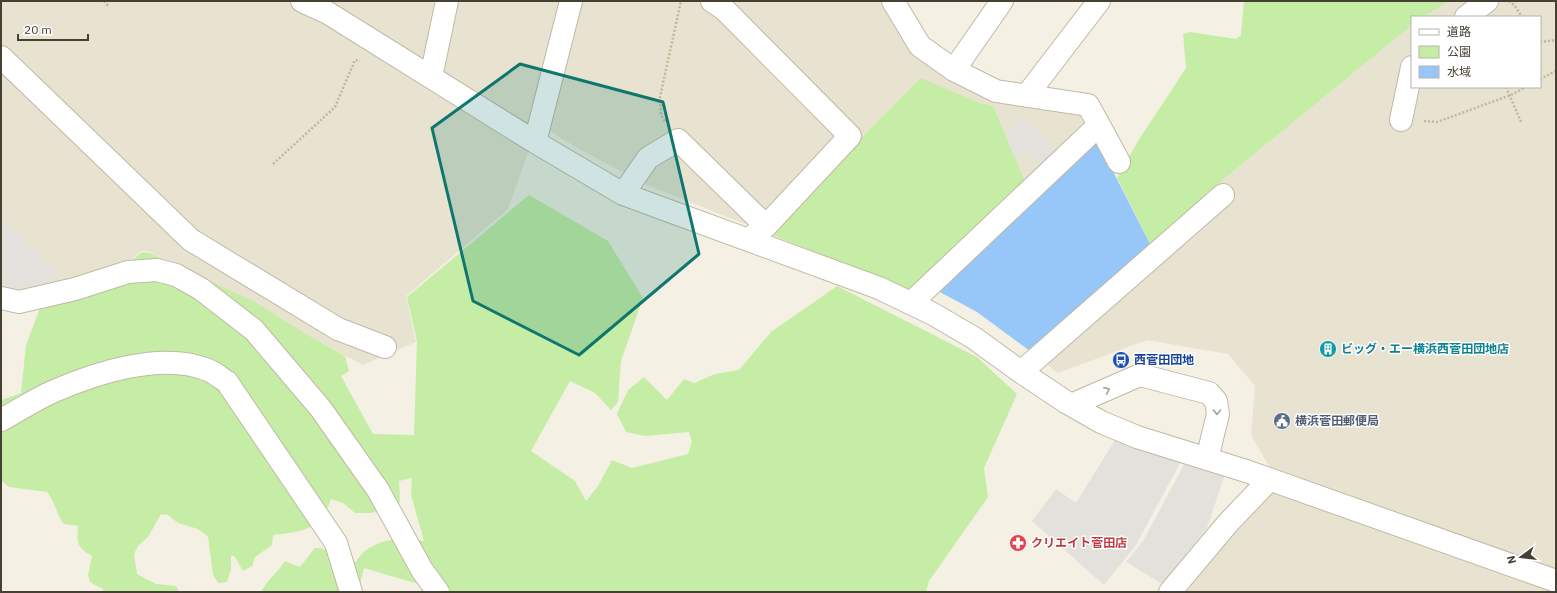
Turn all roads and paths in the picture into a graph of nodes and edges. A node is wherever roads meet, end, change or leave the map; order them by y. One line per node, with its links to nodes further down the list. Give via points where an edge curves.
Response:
1 (104, 1): 12 (path)
2 (447, 1): 22 (street)
3 (571, 1): 33 (street)
4 (681, 1): 32 (path, via 660,97 661,115)
5 (712, 1): 38 (street, via 725,10 850,136)
6 (893, 1): 19 (street, via 920,46)
7 (1002, 1): 19 (street)
8 (1099, 1): 26 (street)
9 (1487, 1): 13 (street)
10 (1508, 1): 14 (path)
11 (312, 3): 22 (street)
12 (109, 8)
13 (1467, 16)
14 (1521, 16)
15 (1556, 40): 16 (path)
16 (1541, 42)
17 (1, 57): 42 (street, via 192,240 338,329)
18 (355, 60): 35 (path, via 335,107)
19 (954, 70): 26 (street, via 996,91)
20 (1556, 71): 23 (path)
21 (1411, 72): 28 (street)
22 (431, 77): 33 (street)
23 (1541, 79)
24 (1506, 88): 27 (path)
25 (1524, 88): 27 (path)
26 (1027, 95): 31 (street, via 1088,105)
27 (1510, 96): 29 (path, via 1437,122); 30 (path)
28 (1401, 120)
29 (1423, 121)
30 (1521, 122)
31 (1099, 125): 34 (street); 41 (street)
32 (678, 140): 36 (street, via 648,158); 38 (street)
33 (535, 142): 36 (street)
34 (1119, 162)
35 (273, 164)
36 (623, 194): 39 (street)
37 (1223, 195): 43 (street)
38 (766, 226): 39 (street)
39 (749, 239): 41 (street, via 879,288)
40 (1, 298): 50 (street, via 19,302 75,289 128,272 157,270 176,275 201,289 254,330 321,409 378,490 422,570)
41 (911, 303): 43 (street, via 974,338)
42 (385, 347)
43 (1021, 372): 44 (street)
44 (1071, 405): 46 (street, via 1101,422 1137,437); 46 (street, one-way to 46, via 1140,375 1209,393 1216,401 1218,414)
45 (1, 420): 49 (street, via 50,393 86,378 122,369 152,363 184,364 209,370 226,382 336,543)
46 (1207, 459): 47 (street)
47 (1269, 480): 48 (street); 51 (street, via 1228,523)
48 (1556, 581)
49 (351, 592)
50 (438, 592)
51 (1170, 592)

